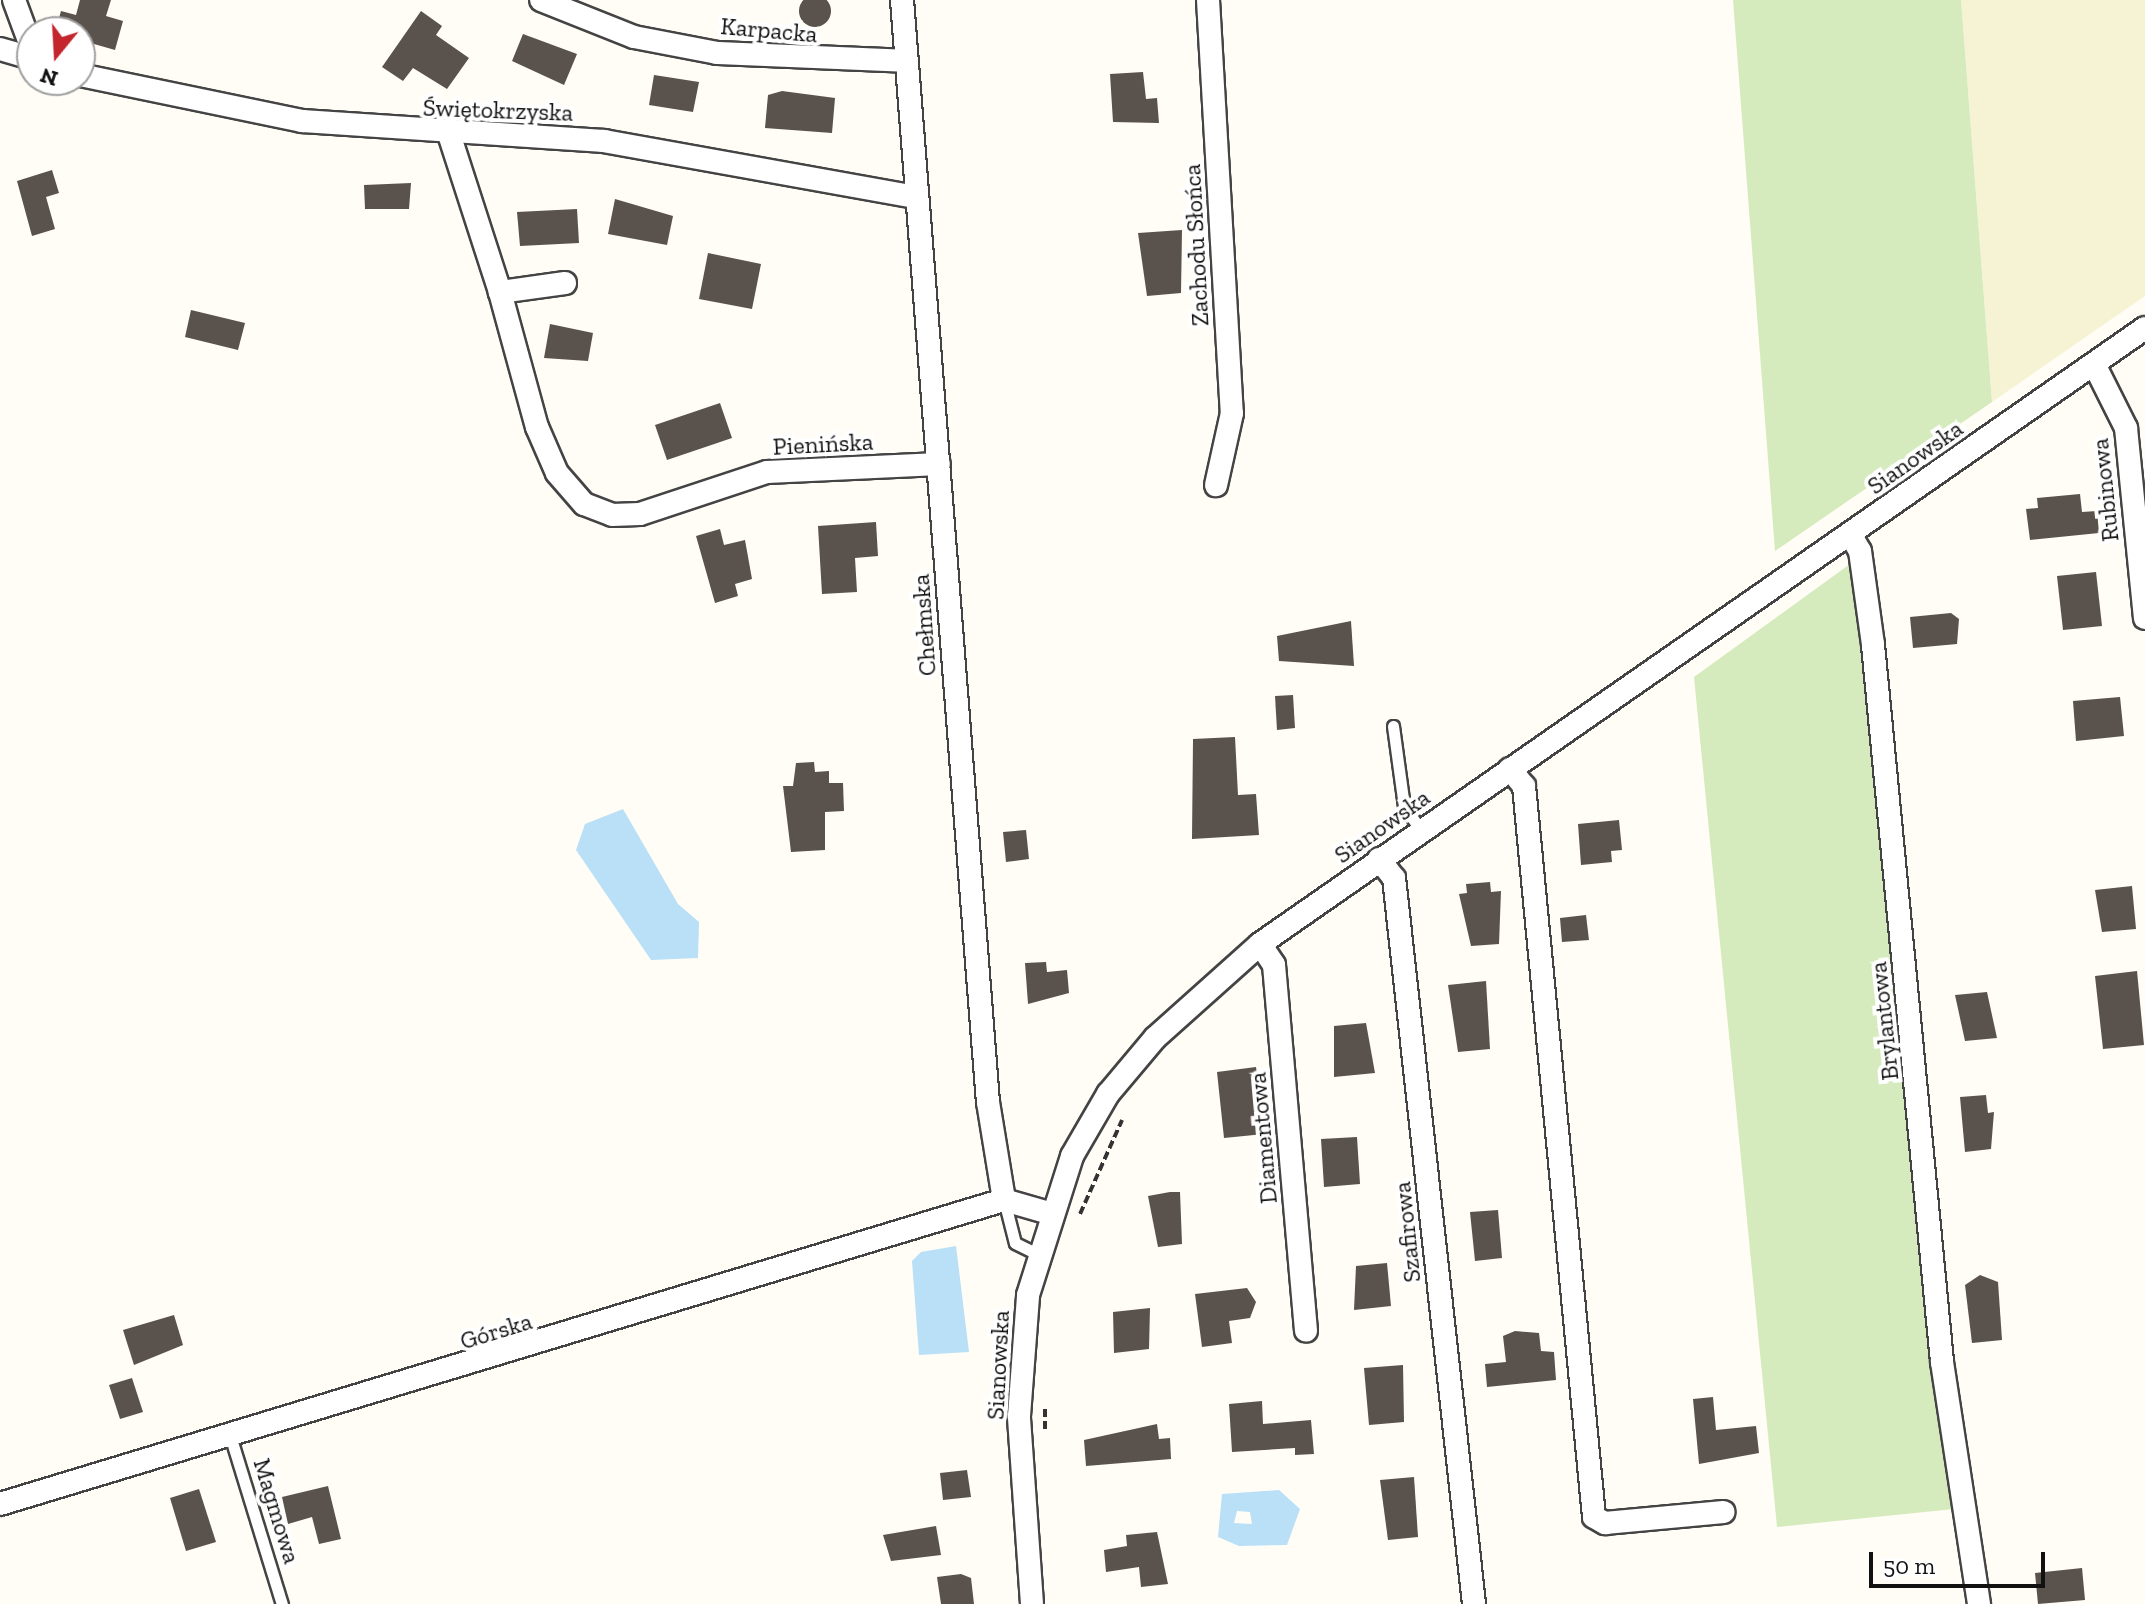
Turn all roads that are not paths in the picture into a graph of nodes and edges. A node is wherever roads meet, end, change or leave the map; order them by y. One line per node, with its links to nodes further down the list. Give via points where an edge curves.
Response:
1 (541, 0): 4 (street, Karpacka, via 634,37 717,53)
2 (902, 0): 4 (street, Chełmska)
3 (1208, 0): 13 (street, Zachodu Słońca, via 1232,413)
4 (905, 61): 7 (street, Chełmska)
5 (96, 78): 6 (street, Świętokrzyska, via 302,121)
6 (449, 134): 7 (street, Świętokrzyska, via 604,141); 9 (street)
7 (915, 197): 12 (street, Chełmska)
8 (565, 283): 9 (street)
9 (500, 292): 12 (street, Pienińska, via 537,427 557,473 584,504 612,515 667,504 767,472)
10 (2145, 328): 11 (street, Sianowska)
11 (2094, 364): 14 (street, Sianowska); 15 (street, Rubinowa, via 2126,428)
12 (939, 464): 21 (street, Chełmska, via 986,1087)
13 (1216, 485)
14 (1850, 534): 17 (street, Sianowska); 31 (street, Brylantowa, via 1860,551 1873,645 1942,1362 1969,1505)
15 (2145, 618)
16 (1393, 726): 18 (lane, via 1404,806)
17 (1510, 769): 18 (street, Sianowska); 27 (street, via 1524,786 1594,1517 1605,1523)
18 (1421, 830): 19 (street, Sianowska)
19 (1379, 859): 20 (street, Sianowska); 30 (street, Szafirowa, via 1394,878)
20 (1260, 944): 22 (street, Sianowska, via 1155,1038 1108,1094); 24 (street, Diamentowa, via 1274,965)
21 (1004, 1200): 22 (street); 23 (lane, via 1015,1243); 25 (street, Górska, via 396,1389)
22 (1049, 1213): 23 (street, Sianowska)
23 (1038, 1254): 29 (street, Sianowska, via 1028,1295 1019,1416)
24 (1306, 1331)
25 (229, 1431): 26 (street, Górska); 28 (lane, Magmowa)
26 (0, 1504)
27 (1723, 1512)
28 (282, 1604)
29 (1032, 1604)
30 (1474, 1604)
31 (1979, 1604)

